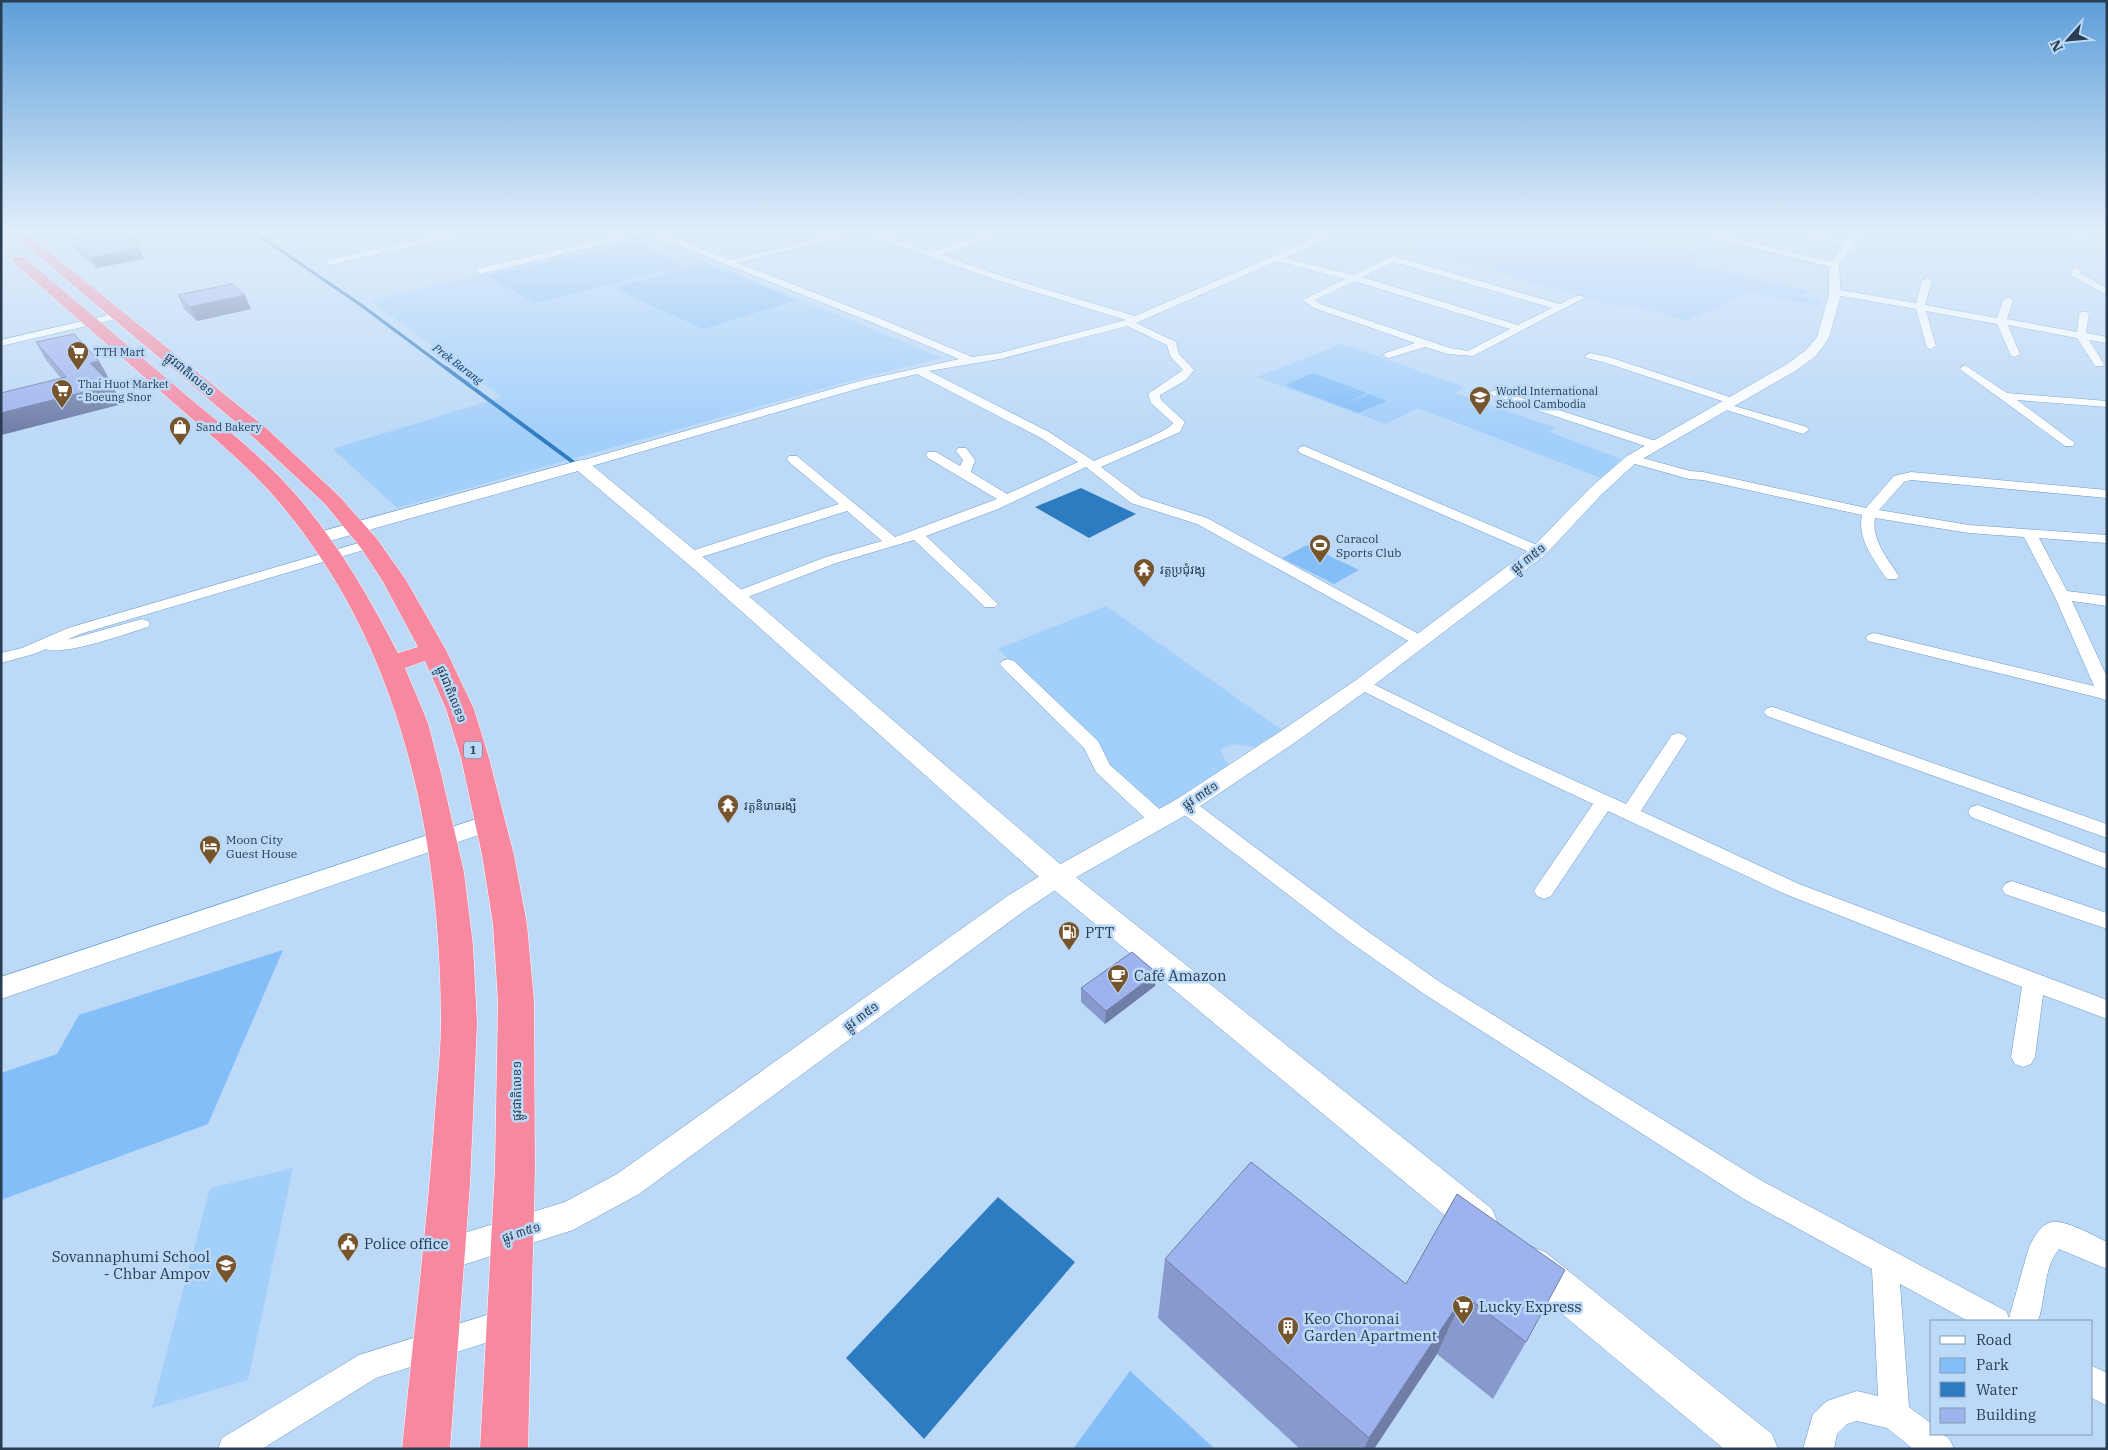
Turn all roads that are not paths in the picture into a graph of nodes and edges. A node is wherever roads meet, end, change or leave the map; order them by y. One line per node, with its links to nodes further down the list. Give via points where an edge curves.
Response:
1 (2008, 300): 18 (street)
2 (83, 301): 16 (highway, ផ្លូវជាតិលេខ១ / 1)
3 (823, 301): 28 (street)
4 (1068, 301): 17 (street)
5 (1182, 301): 17 (street)
6 (1309, 301): 22 (street)
7 (1419, 301): 19 (street)
8 (1537, 301): 13 (street)
9 (1573, 301): 13 (street)
10 (1833, 301): 34 (street, ផ្លូវ ៣៥១, via 1823,338 1811,353)
11 (1880, 301): 14 (street)
12 (1922, 301): 14 (street)
13 (1559, 307): 19 (street)
14 (1920, 307): 18 (street); 24 (street)
15 (2084, 314): 20 (street)
16 (104, 319): 23 (street); 53 (highway, ផ្លូវជាតិលេខ១ / 1, via 258,431 299,467); 56 (highway, ផ្លូវជាតិលេខ១ / 1, via 268,478)
17 (1132, 322): 28 (street); 43 (street, via 1172,344 1176,358 1189,370 1154,394 1154,401 1179,422 1176,429 1162,436)
18 (2001, 322): 20 (street); 25 (street)
19 (1513, 330): 22 (street, via 1469,354 1448,351)
20 (2080, 336): 21 (street); 29 (street)
21 (2107, 340)
22 (1426, 342): 26 (street)
23 (1, 343)
24 (1931, 346)
25 (2015, 354)
26 (1389, 355)
27 (1590, 356): 34 (street)
28 (973, 361): 31 (street)
29 (2099, 364)
30 (1965, 368): 33 (street)
31 (918, 370): 43 (street, via 1046,435); 44 (street)
32 (1496, 393): 40 (street)
33 (2006, 396): 35 (street); 37 (street)
34 (1728, 403): 36 (street); 40 (street, ផ្លូវ ៣៥១)
35 (2107, 404)
36 (1804, 430)
37 (2069, 443)
38 (962, 450): 45 (street, via 969,460)
39 (1304, 450): 55 (street)
40 (1641, 454): 49 (street, via 1689,475); 55 (street, ផ្លូវ ៣៥១, via 1596,491)
41 (932, 455): 45 (street)
42 (793, 459): 48 (street)
43 (1090, 464): 47 (street); 64 (street, via 1136,500 1202,521)
44 (581, 465): 53 (main road); 57 (main road)
45 (964, 473): 47 (street)
46 (2107, 494): 49 (street, via 1911,476 1900,479)
47 (1006, 499): 51 (street)
48 (848, 506): 54 (street); 57 (street)
49 (1869, 513): 50 (street, via 1968,529); 58 (street, via 1867,524 1874,547)
50 (2029, 533): 52 (street); 59 (street)
51 (917, 536): 54 (street); 62 (street)
52 (2107, 539)
53 (367, 542): 56 (main road); 56 (street); 65 (highway, ផ្លូវជាតិលេខ១ / 1, via 394,580)
54 (893, 544): 60 (street, via 831,560)
55 (1539, 551): 64 (street, ផ្លូវ ៣៥១)
56 (330, 553): 66 (street, via 77,643); 67 (highway, ផ្លូវជាតិលេខ១ / 1, via 356,594)
57 (690, 556): 60 (main road)
58 (1892, 576)
59 (2062, 595): 61 (street); 70 (street)
60 (737, 596): 82 (main road)
61 (2107, 601)
62 (990, 604)
63 (1874, 638): 70 (street)
64 (1420, 641): 69 (street, ផ្លូវ ៣៥១)
65 (433, 650): 67 (highway); 78 (highway, ផ្លូវជាតិលេខ១ / 1, via 460,709)
66 (1, 658)
67 (391, 664): 80 (highway, ផ្លូវជាតិលេខ១ / 1, via 414,723)
68 (1008, 664): 77 (street, via 1092,745 1102,768)
69 (1363, 684): 73 (street); 74 (street, ផ្លូវ ៣៥១)
70 (2106, 695)
71 (1773, 712): 79 (street)
72 (1678, 739): 76 (street)
73 (1605, 802): 76 (street); 84 (street)
74 (1185, 805): 77 (street, ផ្លូវ ៣៥១); 93 (street, via 1432,988 1700,1158)
75 (1978, 812): 81 (street)
76 (1629, 814): 86 (street, via 1792,889)
77 (1158, 820): 82 (street, ផ្លូវ ៣៥១)
78 (491, 822): 80 (street); 90 (highway, ផ្លូវជាតិលេខ១ / 1, via 510,924 516,1000 517,1108)
79 (2107, 831)
80 (440, 839): 87 (street); 91 (highway, ផ្លូវជាតិលេខ១ / 1, via 448,872 456,945 459,1023)
81 (2107, 862)
82 (1057, 877): 90 (street, ផ្លូវ ៣៥១, via 628,1184 573,1215); 104 (main road)
83 (2012, 888): 85 (street)
84 (1544, 890)
85 (2107, 921)
86 (2034, 982): 88 (street); 89 (street)
87 (1, 988)
88 (2107, 1010)
89 (2023, 1058)
90 (512, 1235): 91 (street, ផ្លូវ ៣៥១); 96 (highway, ផ្លូវជាតិលេខ១ / 1)
91 (444, 1255): 97 (highway, ផ្លូវជាតិលេខ១ / 1)
92 (2107, 1256): 95 (street, via 2054,1234 2043,1247)
93 (1885, 1262): 94 (street); 100 (street)
94 (1994, 1320)
95 (2024, 1320)
96 (509, 1322): 97 (street); 103 (highway, ផ្លូវជាតិលេខ១ / 1)
97 (436, 1344): 101 (street, via 369,1365); 102 (highway, ផ្លូវជាតិលេខ១ / 1)
98 (2093, 1382): 99 (street)
99 (2107, 1391)
100 (1894, 1415): 105 (street, via 1857,1406 1838,1412 1824,1425); 106 (street)
101 (233, 1449)
102 (426, 1449)
103 (504, 1449)
104 (1757, 1449)
105 (1818, 1449)
106 (1939, 1449)

